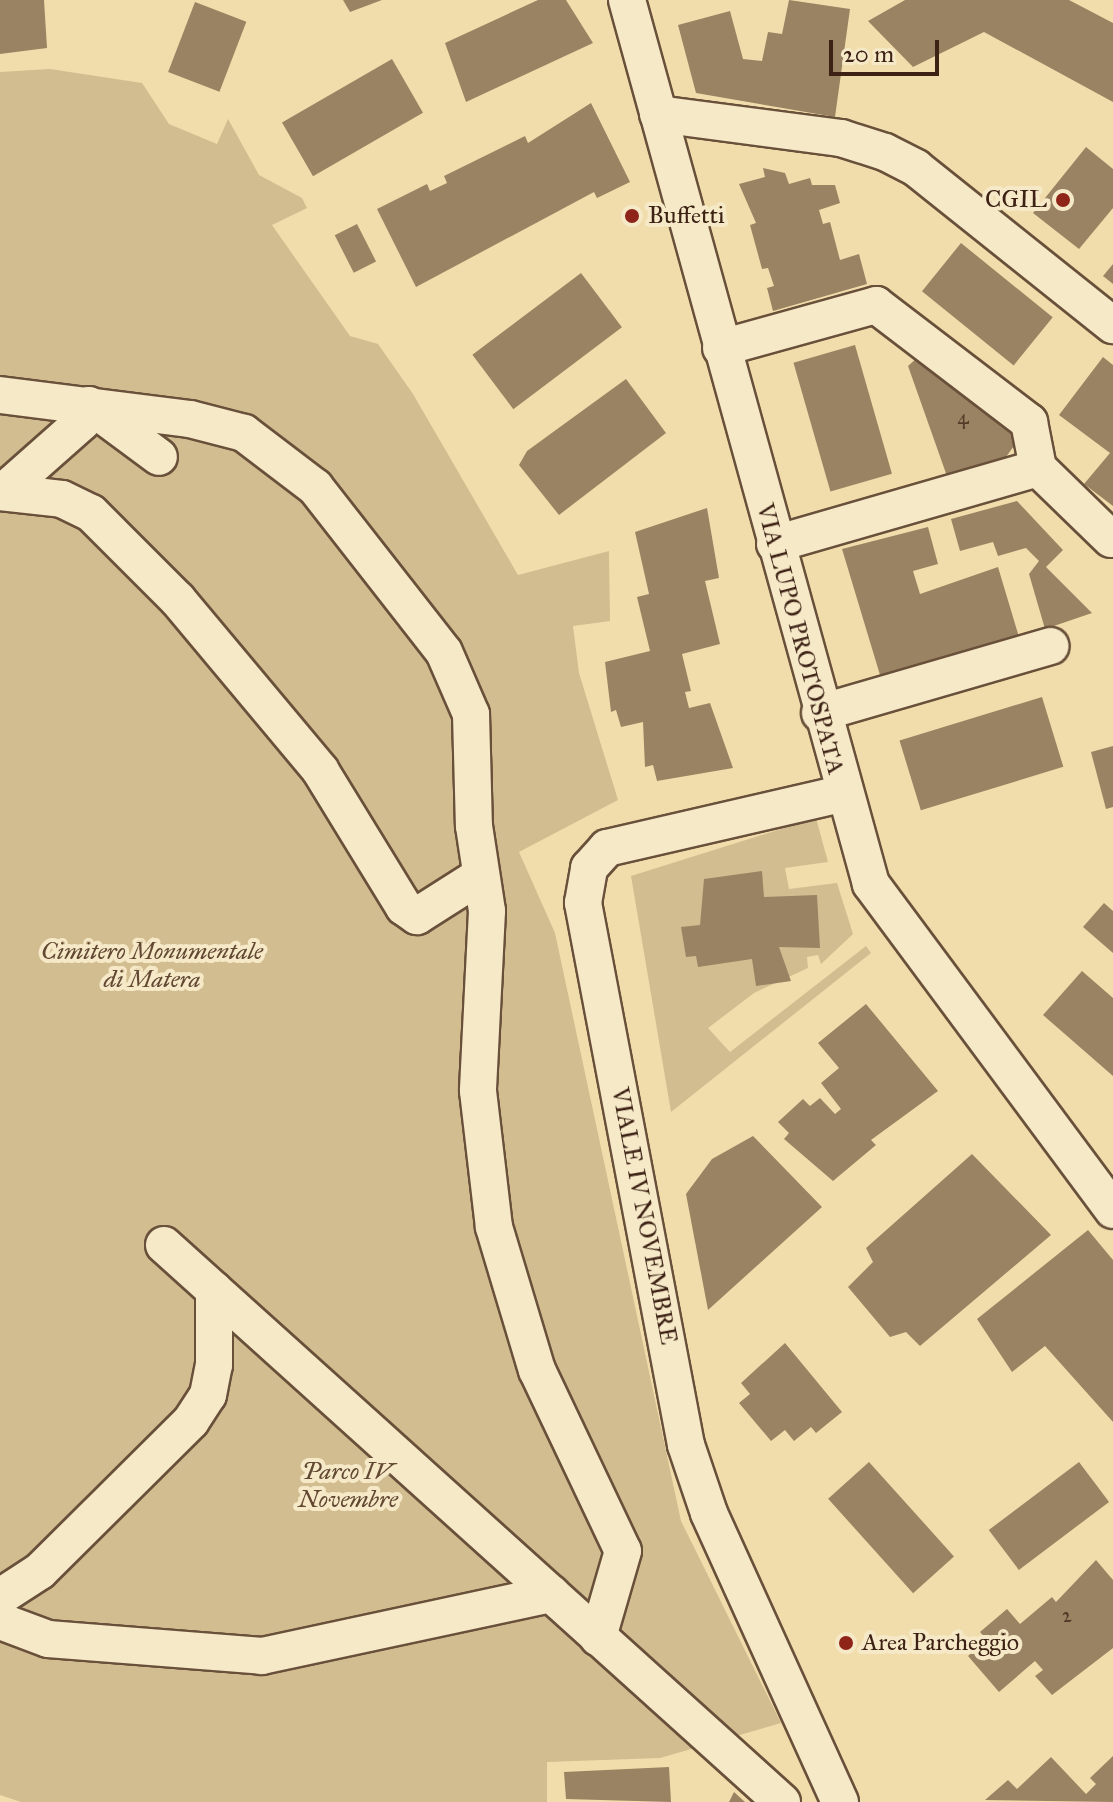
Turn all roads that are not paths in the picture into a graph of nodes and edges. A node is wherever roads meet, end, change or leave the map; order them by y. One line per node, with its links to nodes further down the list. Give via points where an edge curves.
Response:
1 (627, 0): 2 (street, VIA LUPO PROTOSPATA)
2 (658, 114): 3 (street, via 841,138 885,152 927,177); 4 (street, VIA LUPO PROTOSPATA)
3 (1113, 325)
4 (721, 348): 8 (street, via 876,305 1029,422); 11 (street, VIA LUPO PROTOSPATA)
5 (0, 395): 6 (street)
6 (89, 405): 7 (street); 9 (street, via 82,422); 15 (street, via 244,433 315,487 450,664 471,714)
7 (159, 457)
8 (1038, 468): 10 (street); 11 (street)
9 (2, 492): 15 (street, via 62,499 91,513 178,600 320,770 404,907 417,916)
10 (1111, 539)
11 (775, 544): 13 (street, VIA LUPO PROTOSPATA)
12 (1050, 646): 13 (street)
13 (820, 713): 14 (street, VIA LUPO PROTOSPATA)
14 (841, 794): 16 (street, VIA LUPO PROTOSPATA, via 871,884); 24 (street, VIALE IV NOVEMBRE, via 607,848 589,868 583,903 686,1445)
15 (480, 876): 22 (street, via 487,911 478,1091 494,1227 537,1370 623,1551)
16 (1113, 1210)
17 (164, 1245): 18 (street)
18 (214, 1290): 19 (street); 20 (street, via 214,1365 208,1395 191,1421 40,1571)
19 (551, 1594): 21 (street, via 262,1656 48,1639); 22 (street)
20 (0, 1597)
21 (0, 1621)
22 (598, 1637): 23 (street)
23 (782, 1802)
24 (840, 1802)

